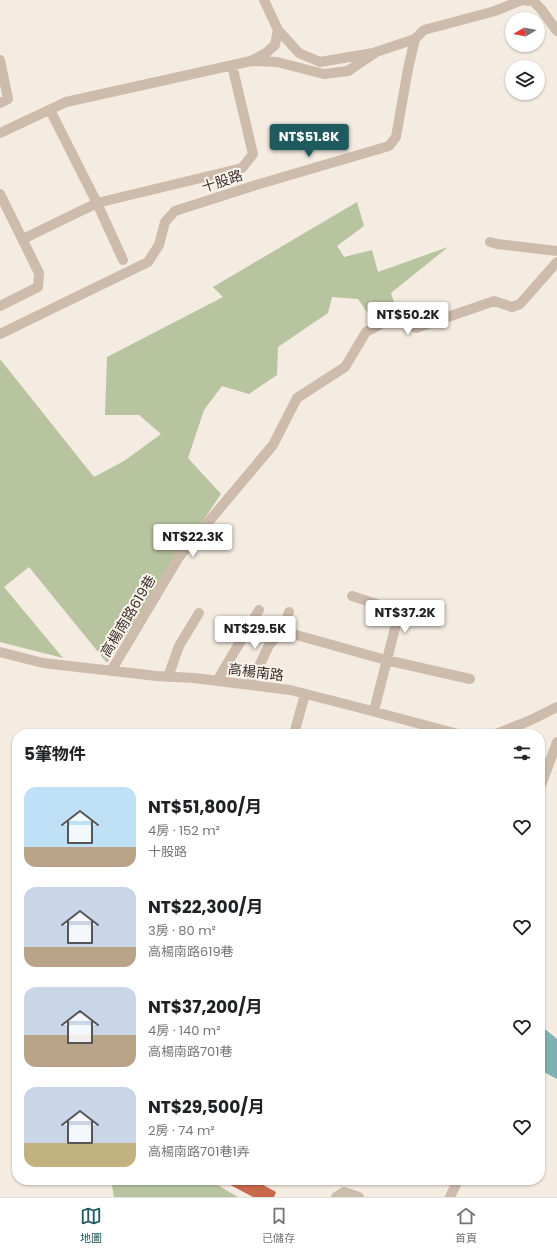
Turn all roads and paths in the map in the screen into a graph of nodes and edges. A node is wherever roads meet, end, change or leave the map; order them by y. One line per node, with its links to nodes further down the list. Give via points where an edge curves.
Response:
1 (264, 0): 3 (street)
2 (503, 4): 4 (street, via 522,0 533,2); 5 (street, via 495,11 424,30)
3 (278, 30): 6 (street, via 299,53 320,62); 8 (street, via 275,45 266,53)
4 (557, 31)
5 (415, 39): 6 (street); 21 (street, 十股路, via 396,137 389,146 175,211 165,222 159,245 148,262)
6 (376, 52): 8 (street, via 348,71 324,74 277,62)
7 (0, 60): 10 (street, via 8,100)
8 (251, 60): 9 (street)
9 (232, 65): 11 (street, via 66,102); 14 (street, via 252,154 242,168)
10 (0, 104)
11 (50, 110): 12 (street); 14 (street)
12 (0, 133)
13 (0, 194): 15 (street)
14 (97, 203): 15 (street); 18 (street)
15 (23, 239): 20 (street, via 39,273 38,288)
16 (490, 242): 17 (street)
17 (557, 251)
18 (123, 260)
19 (557, 262): 29 (street, 高楊南路619巷, via 520,304 512,307 494,301 416,328 392,318 366,332 345,367 297,398 273,445 179,557)
20 (0, 306)
21 (0, 334)
22 (352, 596): 28 (street, via 386,606 395,612 397,620)
23 (259, 610): 32 (street)
24 (288, 612): 26 (street)
25 (199, 613): 30 (street, via 179,646)
26 (282, 631): 28 (street); 33 (street, via 269,645)
27 (0, 652): 29 (street, 高楊南路, via 43,663)
28 (386, 660): 31 (street); 36 (street)
29 (112, 671): 30 (street, 高楊南路)
30 (168, 677): 32 (street, 高楊南路)
31 (470, 679)
32 (217, 681): 33 (street, 高楊南路)
33 (250, 685): 34 (street, 高楊南路)
34 (305, 694): 36 (street, 高楊南路); 37 (street)
35 (557, 707): 39 (street)
36 (374, 711): 38 (street, 高楊南路)
37 (295, 729)
38 (440, 729)
39 (508, 729)
40 (557, 742): 41 (street)
41 (545, 774)
42 (456, 1185): 45 (street)
43 (340, 1195): 44 (street)
44 (359, 1197)
45 (450, 1197)

